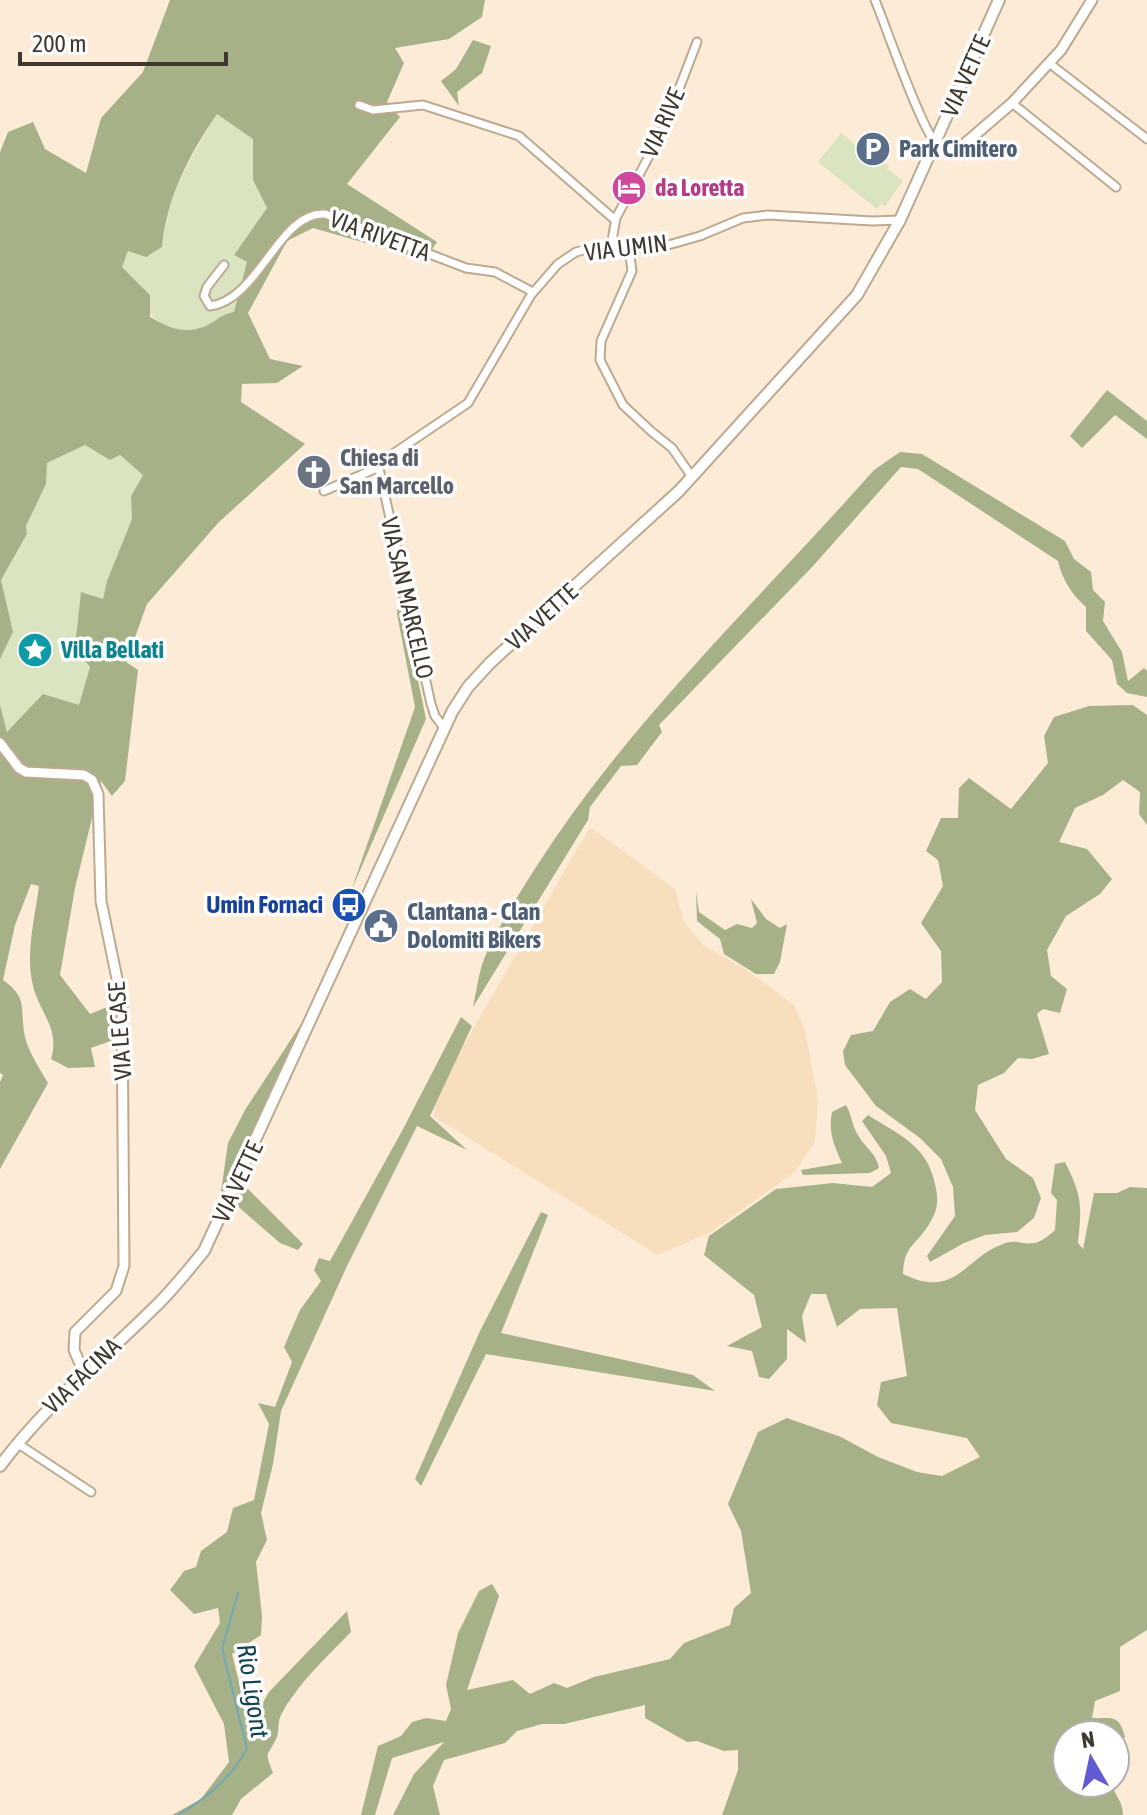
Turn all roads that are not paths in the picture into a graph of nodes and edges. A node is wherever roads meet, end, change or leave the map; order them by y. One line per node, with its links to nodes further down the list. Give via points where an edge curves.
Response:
1 (875, 0): 9 (street)
2 (999, 0): 9 (main road, VIA VETTE)
3 (1092, 0): 5 (street)
4 (697, 42): 11 (street, VIA RIVE, via 664,128)
5 (1049, 63): 6 (street); 8 (street)
6 (1012, 103): 9 (street, via 962,146); 10 (street)
7 (359, 105): 11 (street, via 373,110 423,105 519,136)
8 (1147, 139)
9 (936, 143): 12 (main road, VIA VETTE)
10 (1116, 187)
11 (615, 220): 15 (street, VIA RIVE)
12 (900, 220): 13 (street, VIA UMIN); 14 (main road, VIA VETTE)
13 (872, 221): 14 (street, VIA UMIN); 16 (street, VIA UMIN, via 768,215 743,218 661,247)
14 (892, 234): 21 (main road, VIA VETTE, via 857,295)
15 (611, 246): 16 (street, VIA UMIN); 18 (street, VIA UMIN, via 576,252)
16 (629, 249): 21 (street, via 632,271 601,341 600,360 623,405 672,448)
17 (224, 265): 18 (street, VIA RIVETTA, via 207,287 204,296 210,306 246,285 300,221 325,214 466,268 495,272)
18 (533, 292): 20 (street, VIA UMIN, via 468,403)
19 (351, 455): 20 (street, via 366,454)
20 (378, 466): 22 (street, VIA UMIN); 23 (street, VIA SAN MARCELLO, via 431,704)
21 (692, 477): 23 (main road, VIA VETTE, via 490,663 468,687)
22 (324, 491)
23 (445, 729): 25 (main road, VIA VETTE, via 213,1234)
24 (0, 743): 26 (street, VIA LE CASE, via 26,772 84,775 98,794 101,901 122,1003 124,1266 116,1291 75,1332 74,1350)
25 (170, 1292): 26 (main road, VIA FACINA)
26 (84, 1373): 27 (main road, VIA FACINA)
27 (17, 1443): 28 (main road, VIA FACINA); 29 (street)
28 (0, 1466)
29 (91, 1492)

